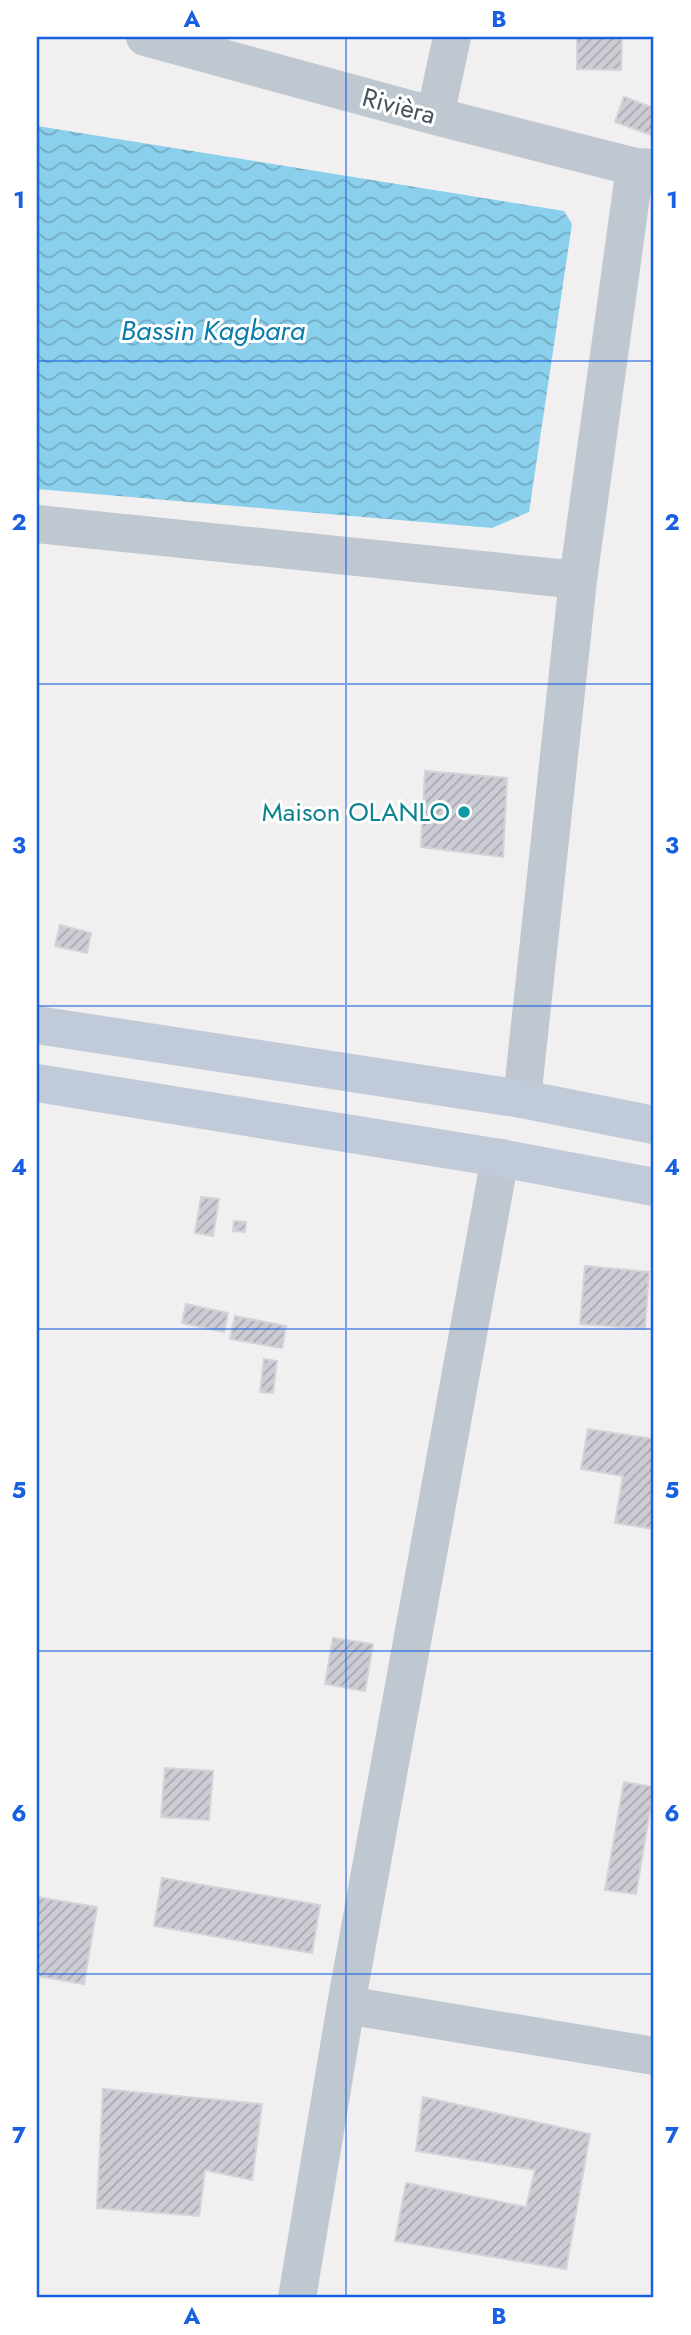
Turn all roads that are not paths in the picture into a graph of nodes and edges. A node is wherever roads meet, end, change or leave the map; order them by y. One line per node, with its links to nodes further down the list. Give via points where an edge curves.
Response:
1 (145, 37): 3 (street, Rivièra)
2 (452, 37): 3 (street)
3 (435, 116): 4 (street, Rivièra)
4 (645, 167): 6 (street)
5 (37, 524): 6 (street)
6 (578, 580): 9 (street)
7 (37, 1024): 9 (street)
8 (37, 1086): 11 (street)
9 (522, 1099): 10 (street)
10 (654, 1125)
11 (500, 1158): 12 (street); 13 (street)
12 (654, 1186)
13 (346, 2005): 14 (street); 15 (street)
14 (654, 2056)
15 (297, 2298)

